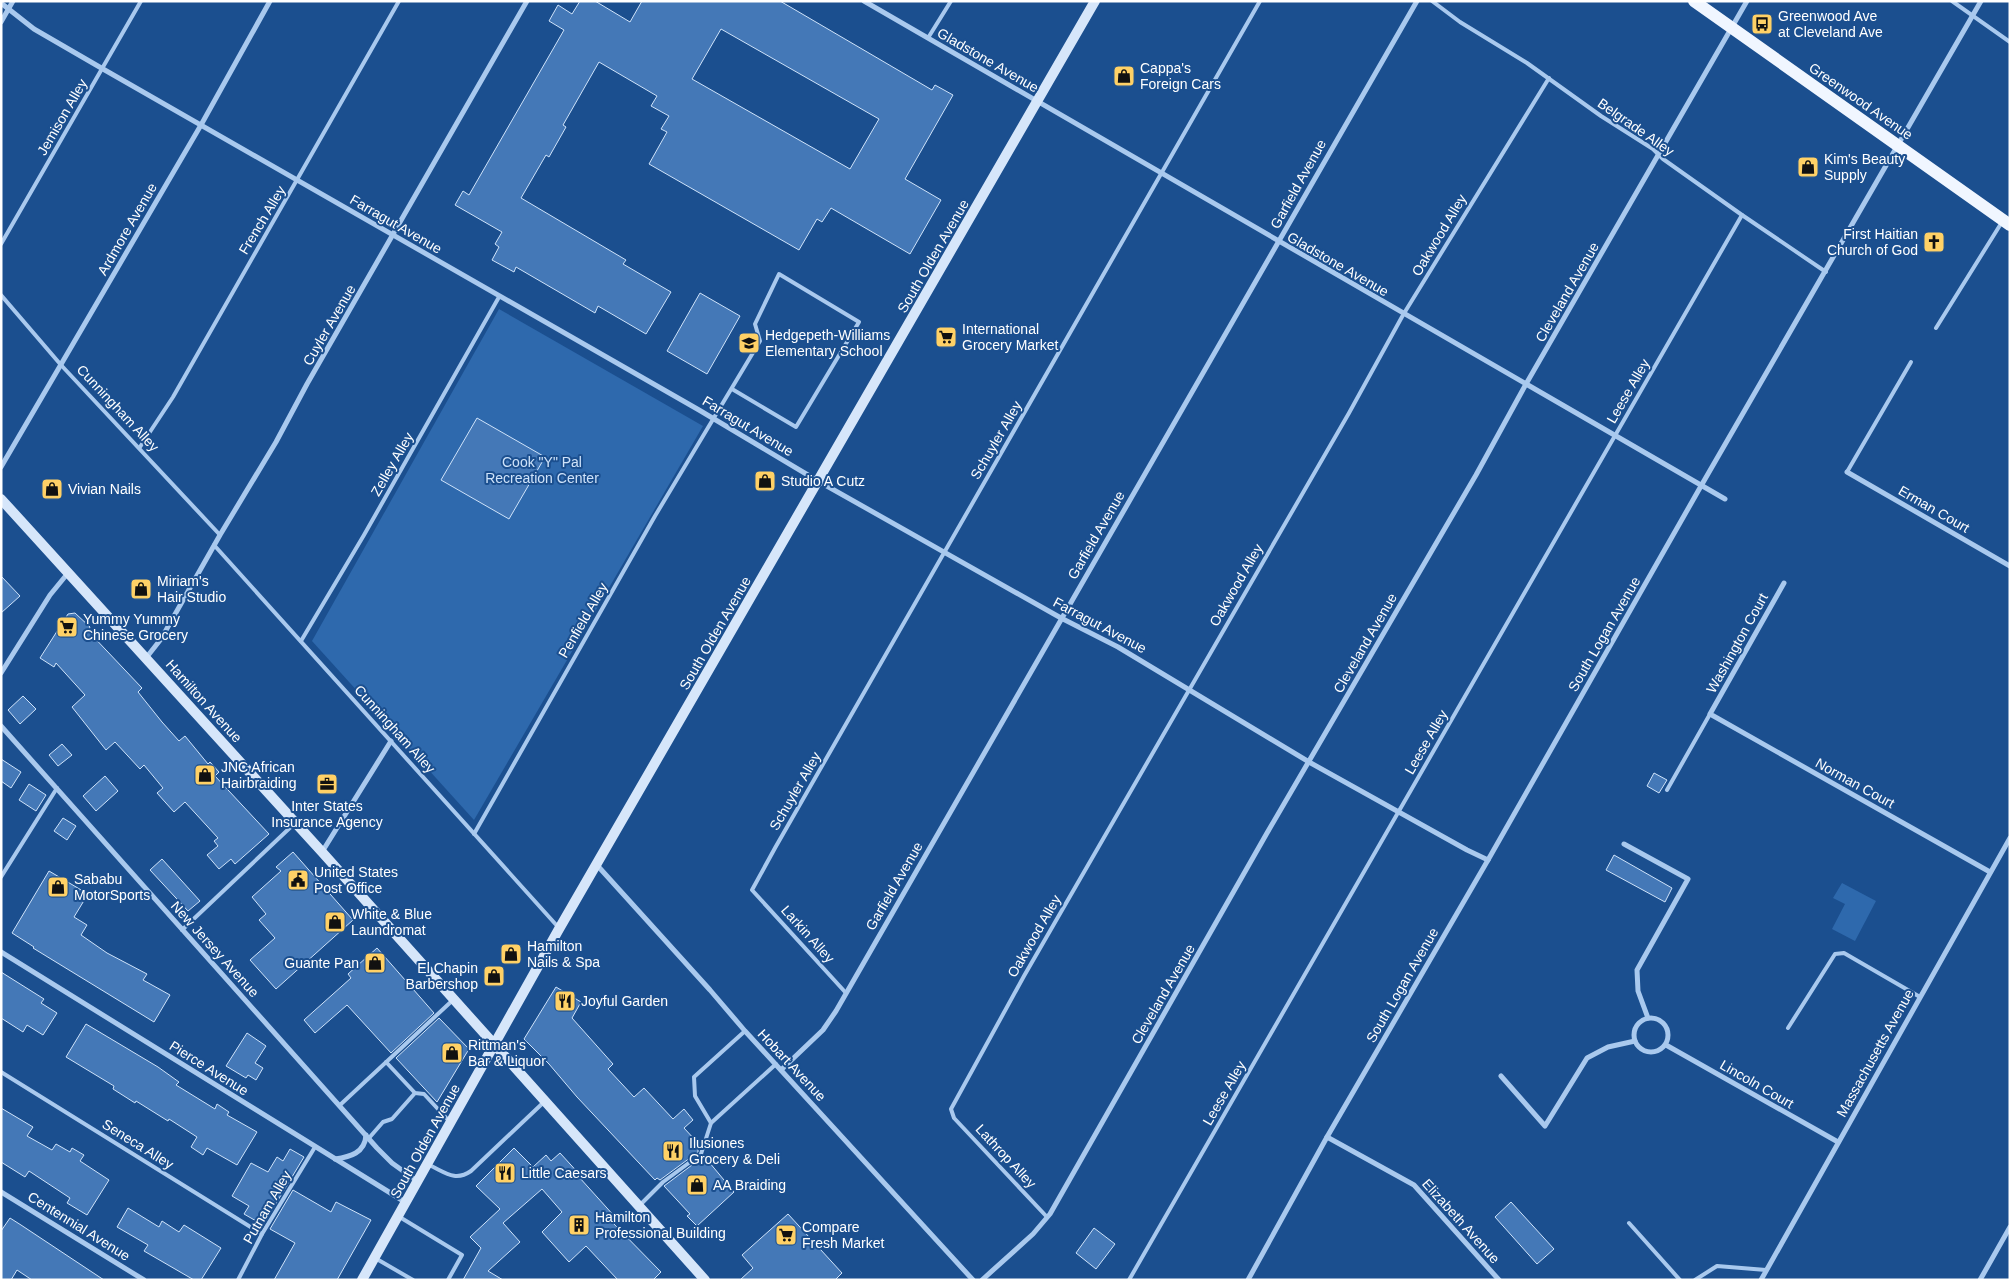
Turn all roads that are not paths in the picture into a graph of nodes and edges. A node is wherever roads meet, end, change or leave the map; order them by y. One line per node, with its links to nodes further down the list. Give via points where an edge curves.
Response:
1 (13, 1): 17 (street)
2 (141, 1): 23 (lane, Jemison Alley)
3 (270, 1): 26 (street, Ardmore Avenue)
4 (399, 1): 30 (lane, French Alley)
5 (527, 1): 33 (street, Cuyler Avenue)
6 (864, 1): 21 (street, Gladstone Avenue)
7 (950, 1): 21 (lane)
8 (1095, 1): 25 (main road, South Olden Avenue)
9 (1260, 1): 29 (lane, Schuyler Alley)
10 (1417, 1): 34 (street, Garfield Avenue)
11 (1432, 1): 24 (lane, Belgrade Alley)
12 (1694, 1): 20 (main road, Greenwood Avenue)
13 (1747, 1): 20 (street, Cleveland Avenue)
14 (1952, 1): 18 (lane)
15 (1981, 1): 18 (street, South Logan Avenue)
16 (1, 4): 17 (street, Farragut Avenue)
17 (9, 9): 19 (street); 23 (street, Farragut Avenue, via 34,29)
18 (1973, 16): 22 (lane); 27 (street, South Logan Avenue)
19 (1, 22)
20 (1732, 28): 27 (main road, Greenwood Avenue); 28 (street, Cleveland Avenue)
21 (928, 38): 25 (street, Gladstone Avenue)
22 (2010, 42)
23 (103, 69): 26 (street, Farragut Avenue); 35 (lane, Jemison Alley)
24 (1549, 78): 28 (lane, Belgrade Alley); 39 (lane, Oakwood Alley)
25 (1038, 102): 29 (street, Gladstone Avenue); 50 (main road, South Olden Avenue)
26 (201, 125): 30 (street, Farragut Avenue); 42 (street, Ardmore Avenue)
27 (1898, 146): 32 (main road, Greenwood Avenue); 36 (street, South Logan Avenue)
28 (1659, 155): 31 (lane, Belgrade Alley); 43 (street, Cleveland Avenue)
29 (1162, 173): 34 (street, Gladstone Avenue); 56 (lane, Schuyler Alley)
30 (298, 180): 33 (street, Farragut Avenue); 47 (lane, French Alley, via 173,397)
31 (1742, 215): 36 (lane, Belgrade Alley); 46 (lane, Leese Alley)
32 (2006, 222): 40 (lane)
33 (394, 236): 38 (street, Farragut Avenue); 54 (street, Cuyler Avenue)
34 (1279, 242): 39 (street, Gladstone Avenue); 60 (street, Garfield Avenue)
35 (1, 244)
36 (1826, 272): 51 (street, South Logan Avenue)
37 (1, 295): 42 (lane, Cunningham Alley)
38 (499, 297): 45 (street, Farragut Avenue); 61 (lane, Zelley Alley)
39 (1403, 314): 43 (street, Gladstone Avenue); 64 (lane, Oakwood Alley)
40 (1936, 328)
41 (1911, 362): 49 (lane)
42 (61, 365): 47 (lane, Cunningham Alley); 48 (street, Ardmore Avenue)
43 (1526, 384): 46 (street, Gladstone Avenue); 68 (street, Cleveland Avenue)
44 (732, 389): 44 (lane, Penfield Alley, via 760,341 755,324 779,274 859,322 796,427); 45 (lane, Penfield Alley)
45 (713, 418): 50 (street, Farragut Avenue); 73 (lane, Penfield Alley)
46 (1614, 436): 51 (street, Gladstone Avenue); 71 (lane, Leese Alley)
47 (140, 448): 54 (lane, Cunningham Alley)
48 (1, 467)
49 (1847, 472): 57 (street, Erman Court)
50 (818, 481): 56 (street, Farragut Avenue); 78 (main road, South Olden Avenue)
51 (1701, 486): 53 (street, Gladstone Avenue); 77 (street, South Logan Avenue)
52 (1, 498): 58 (main road, Hamilton Avenue)
53 (1725, 499)
54 (220, 535): 55 (street, Cuyler Avenue)
55 (214, 545): 61 (lane, Cunningham Alley); 62 (street, Cuyler Avenue, via 161,639)
56 (944, 550): 60 (street, Farragut Avenue); 81 (lane, Schuyler Alley)
57 (2010, 566)
58 (68, 573): 62 (main road, Hamilton Avenue); 63 (street, via 50,595)
59 (1784, 583): 65 (street, Washington Court)
60 (1061, 618): 64 (street, Farragut Avenue); 85 (street, Garfield Avenue)
61 (301, 641): 67 (lane, Cunningham Alley)
62 (146, 658): 72 (main road, Hamilton Avenue)
63 (1, 673)
64 (1190, 689): 68 (street, Farragut Avenue); 102 (lane, Oakwood Alley, via 1029,968)
65 (1710, 714): 70 (lane); 79 (street, Norman Court)
66 (1, 726): 69 (street, New Jersey Avenue)
67 (391, 741): 73 (lane, Cunningham Alley); 76 (street)
68 (1309, 762): 71 (street, Farragut Avenue); 116 (street, Cleveland Avenue)
69 (58, 788): 80 (lane); 83 (street, New Jersey Avenue)
70 (1667, 790)
71 (1398, 812): 77 (street, Farragut Avenue); 130 (lane, Leese Alley)
72 (295, 823): 76 (main road, Hamilton Avenue); 83 (lane)
73 (474, 834): 82 (lane, Cunningham Alley)
74 (2010, 838): 79 (street, Massachusetts Avenue)
75 (1624, 844): 88 (street, via 1688,879 1637,970 1638,991)
76 (322, 852): 87 (main road, Hamilton Avenue)
77 (1488, 860): 106 (street, South Logan Avenue)
78 (596, 864): 82 (main road, South Olden Avenue); 90 (street, Hobart Avenue)
79 (1990, 872): 86 (street, Massachusetts Avenue)
80 (1, 877)
81 (752, 890): 85 (lane, Larkin Alley)
82 (559, 928): 93 (main road, South Olden Avenue)
83 (182, 930): 101 (street, New Jersey Avenue)
84 (1, 952): 108 (street, Pierce Avenue)
85 (846, 993): 96 (street, Garfield Avenue, via 823,1030)
86 (1920, 997): 89 (lane, via 1844,953 1834,954); 107 (street, Massachusetts Avenue)
87 (454, 999): 93 (main road, Hamilton Avenue); 94 (lane)
88 (1648, 1018): 91 (street, via 1634,1029); 92 (street, via 1666,1025)
89 (1788, 1028)
90 (744, 1031): 95 (street, Hobart Avenue); 104 (lane, via 694,1077 695,1096)
91 (1635, 1041): 92 (street, via 1648,1052 1658,1051); 98 (street, via 1608,1047 1588,1058 1545,1126)
92 (1666, 1045): 107 (street, Lincoln Court)
93 (495, 1046): 100 (main road, Hamilton Avenue); 103 (main road, South Olden Avenue)
94 (386, 1062): 99 (lane); 101 (lane)
95 (776, 1064): 96 (street, Hobart Avenue); 104 (lane)
96 (782, 1070): 128 (street, Hobart Avenue)
97 (1, 1072): 119 (lane, Seneca Alley)
98 (1501, 1076)
99 (415, 1093): 103 (lane, via 424,1094); 105 (lane, via 392,1119 383,1122)
100 (544, 1101): 110 (lane, via 462,1177 454,1177); 114 (main road, Hamilton Avenue)
101 (340, 1105): 105 (street, New Jersey Avenue)
102 (952, 1109): 116 (lane, Lathrop Alley, via 954,1118)
103 (450, 1122): 110 (main road, South Olden Avenue)
104 (711, 1123): 114 (lane, via 701,1154 663,1182)
105 (368, 1137): 109 (street, via 358,1152 347,1158); 111 (street, New Jersey Avenue, via 392,1163)
106 (1327, 1137): 131 (street, South Logan Avenue); 132 (street, Elizabeth Avenue, via 1414,1185)
107 (1838, 1142): 121 (street, Massachusetts Avenue)
108 (315, 1147): 109 (street, Pierce Avenue); 119 (lane, Putnam Alley)
109 (335, 1159): 113 (street, Pierce Avenue)
110 (427, 1164): 111 (main road, South Olden Avenue)
111 (417, 1181): 113 (main road, South Olden Avenue)
112 (1, 1192): 122 (street, Centennial Avenue)
113 (406, 1203): 115 (main road, South Olden Avenue)
114 (639, 1206): 127 (main road, Hamilton Avenue)
115 (398, 1216): 120 (main road, South Olden Avenue); 126 (lane, via 462,1255)
116 (1047, 1217): 129 (street, Cleveland Avenue)
117 (1629, 1223): 133 (lane)
118 (2010, 1227): 136 (street)
119 (262, 1234): 123 (lane, Putnam Alley)
120 (375, 1258): 124 (main road, South Olden Avenue); 125 (lane)
121 (1766, 1270): 134 (lane, via 1718,1266); 135 (street, Massachusetts Avenue)
122 (144, 1280)
123 (238, 1280)
124 (362, 1280)
125 (413, 1280)
126 (448, 1280)
127 (705, 1280)
128 (973, 1280)
129 (982, 1280)
130 (1129, 1280)
131 (1248, 1280)
132 (1499, 1280)
133 (1680, 1280)
134 (1695, 1280)
135 (1761, 1280)
136 (1980, 1280)

